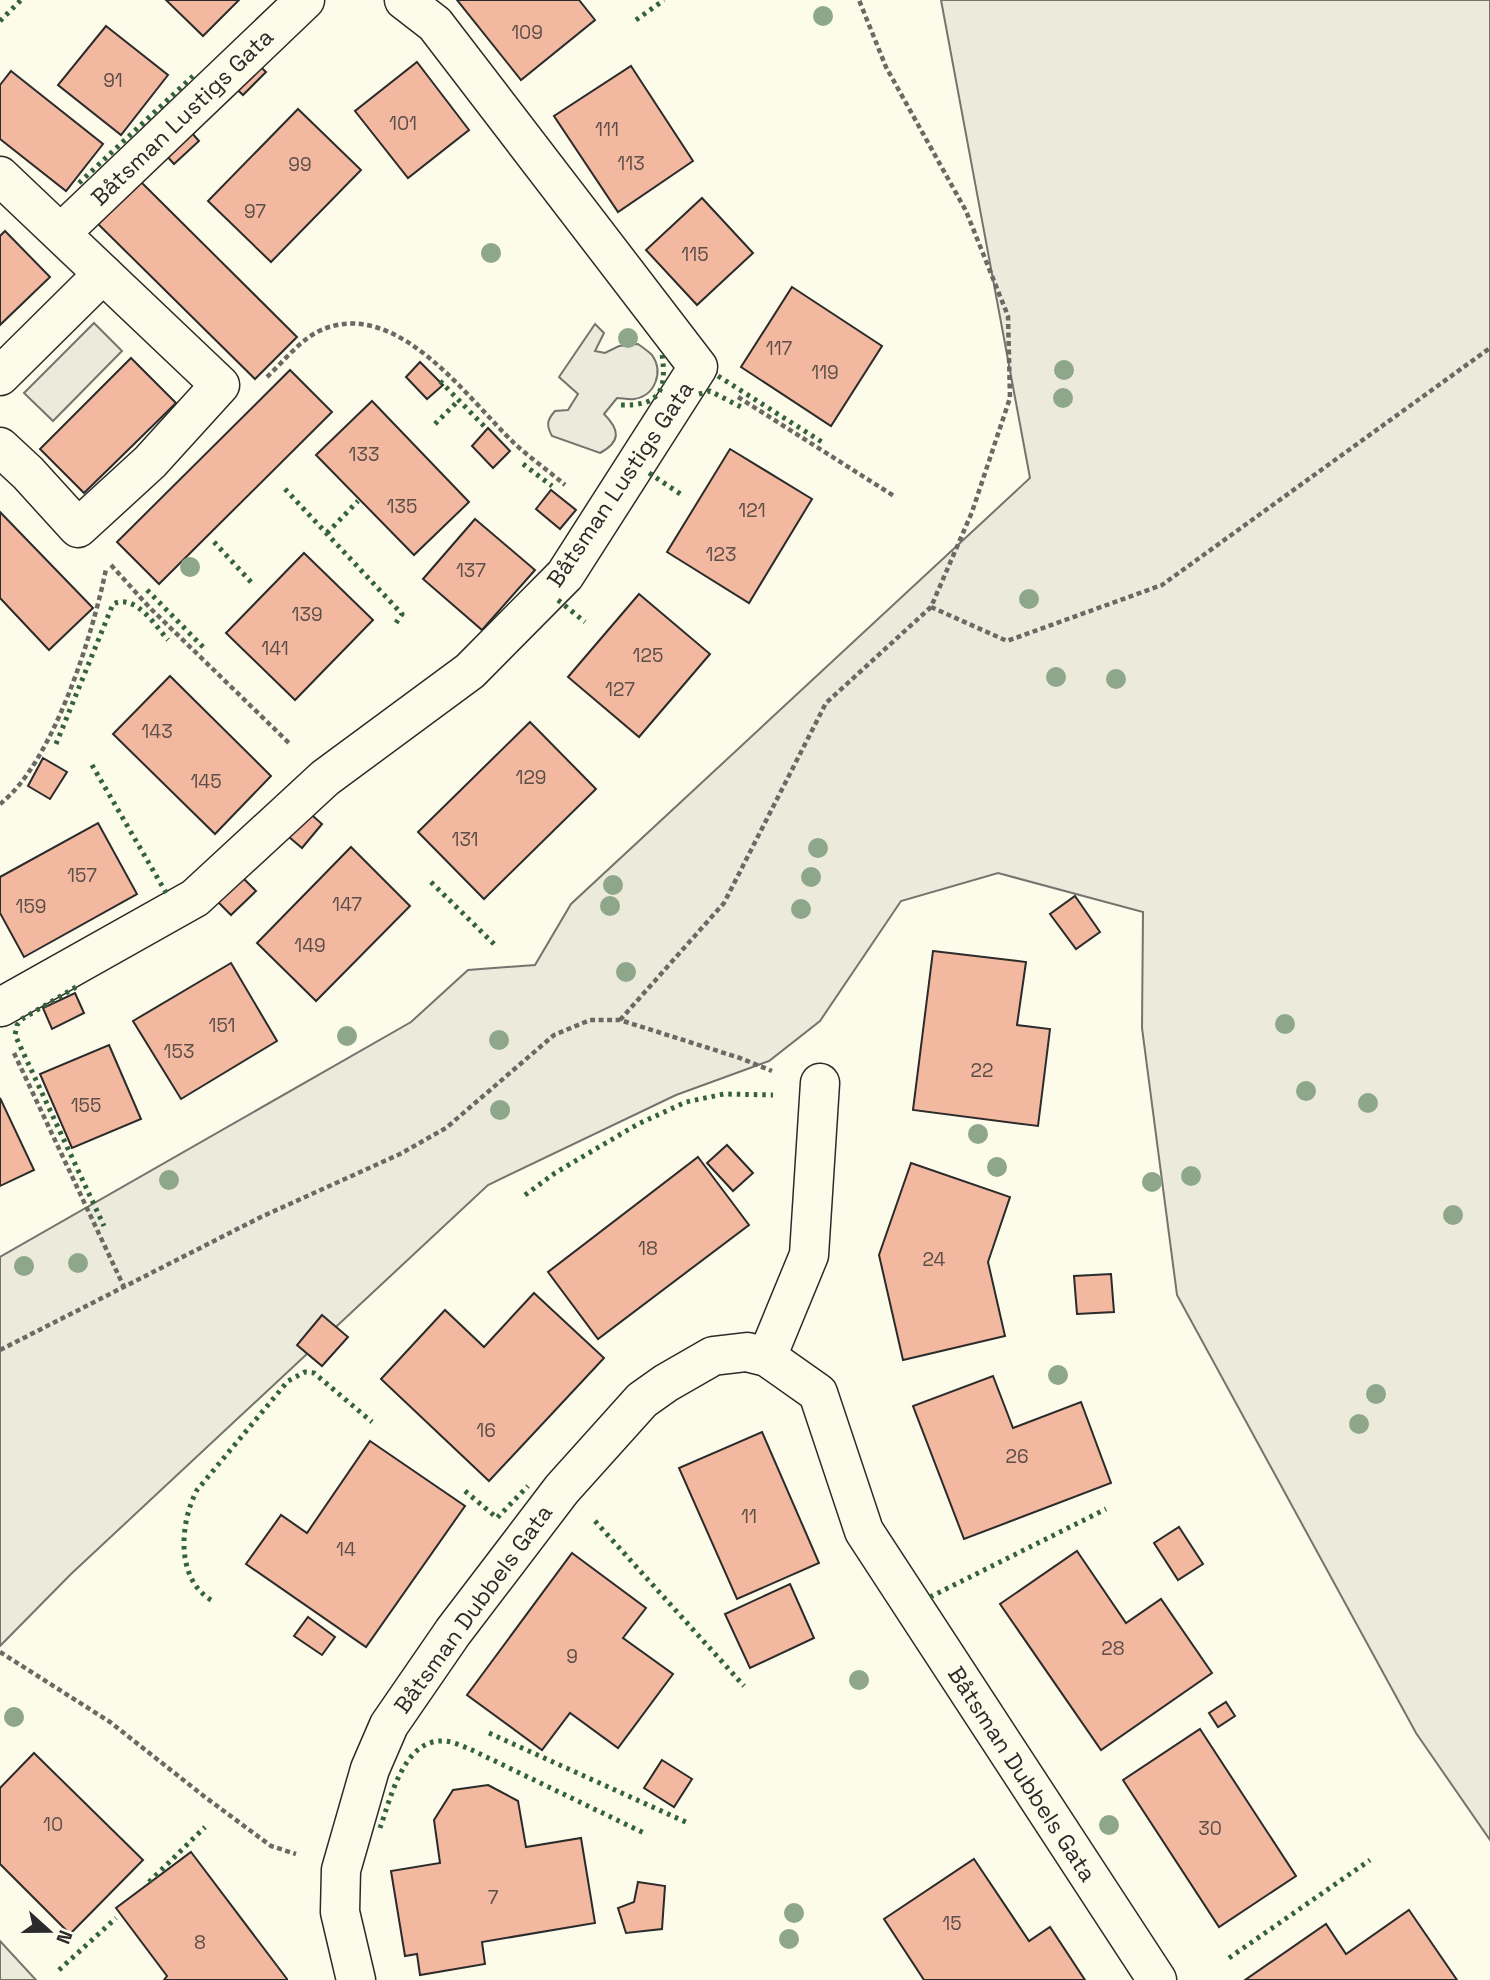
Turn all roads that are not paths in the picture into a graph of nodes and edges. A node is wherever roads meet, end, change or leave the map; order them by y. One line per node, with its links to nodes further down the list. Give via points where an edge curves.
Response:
1 (304, 0): 4 (street, Båtsman Lustigs Gata)
2 (404, 0): 8 (street, Båtsman Lustigs Gata, via 435,24 698,367 565,575 470,671 325,778 195,898)
3 (0, 176): 4 (street)
4 (61, 233): 5 (street)
5 (103, 274): 6 (street); 7 (street, via 220,385 150,462 78,528)
6 (0, 376)
7 (0, 447)
8 (0, 1005)
9 (820, 1083): 10 (street, via 809,1255)
10 (767, 1357): 11 (street, Båtsman Dubbels Gata, via 747,1352 713,1356 642,1400 562,1489 389,1725 370,1769 341,1870 340,1912); 12 (street, Båtsman Dubbels Gata, via 818,1393 864,1531)
11 (356, 1980)
12 (1157, 1980)

